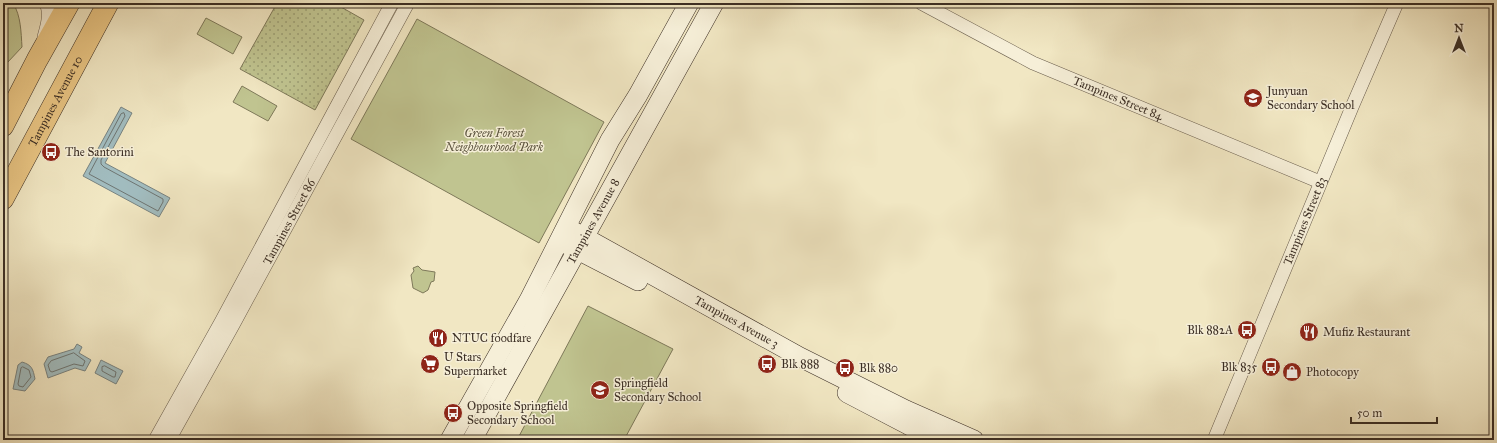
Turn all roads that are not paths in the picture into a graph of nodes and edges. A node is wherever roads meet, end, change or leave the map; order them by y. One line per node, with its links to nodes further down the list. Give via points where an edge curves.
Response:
1 (46, 3): 10 (street, via 48,23)
2 (69, 3): 10 (main road)
3 (108, 3): 13 (main road, Tampines Avenue 10)
4 (392, 3): 16 (street, Tampines Street 86)
5 (408, 3): 17 (street, Tampines Street 86)
6 (689, 3): 14 (street, Tampines Avenue 8, via 610,140)
7 (714, 3): 15 (street, Tampines Avenue 8)
8 (922, 3): 12 (street, Tampines Street 84, via 1033,63)
9 (1397, 3): 12 (street, Tampines Street 83)
10 (37, 60): 11 (main road)
11 (3, 126)
12 (1320, 182): 22 (street, Tampines Street 83)
13 (3, 200)
14 (563, 234): 15 (street, Tampines Avenue 3); 18 (street, Tampines Avenue 8, via 520,317)
15 (581, 244): 19 (street, Tampines Avenue 8); 20 (street, Tampines Avenue 3, via 682,303); 21 (street, Tampines Avenue 3, via 906,410)
16 (155, 440)
17 (169, 440)
18 (450, 440)
19 (472, 440)
20 (937, 440)
21 (974, 440)
22 (1214, 440)

